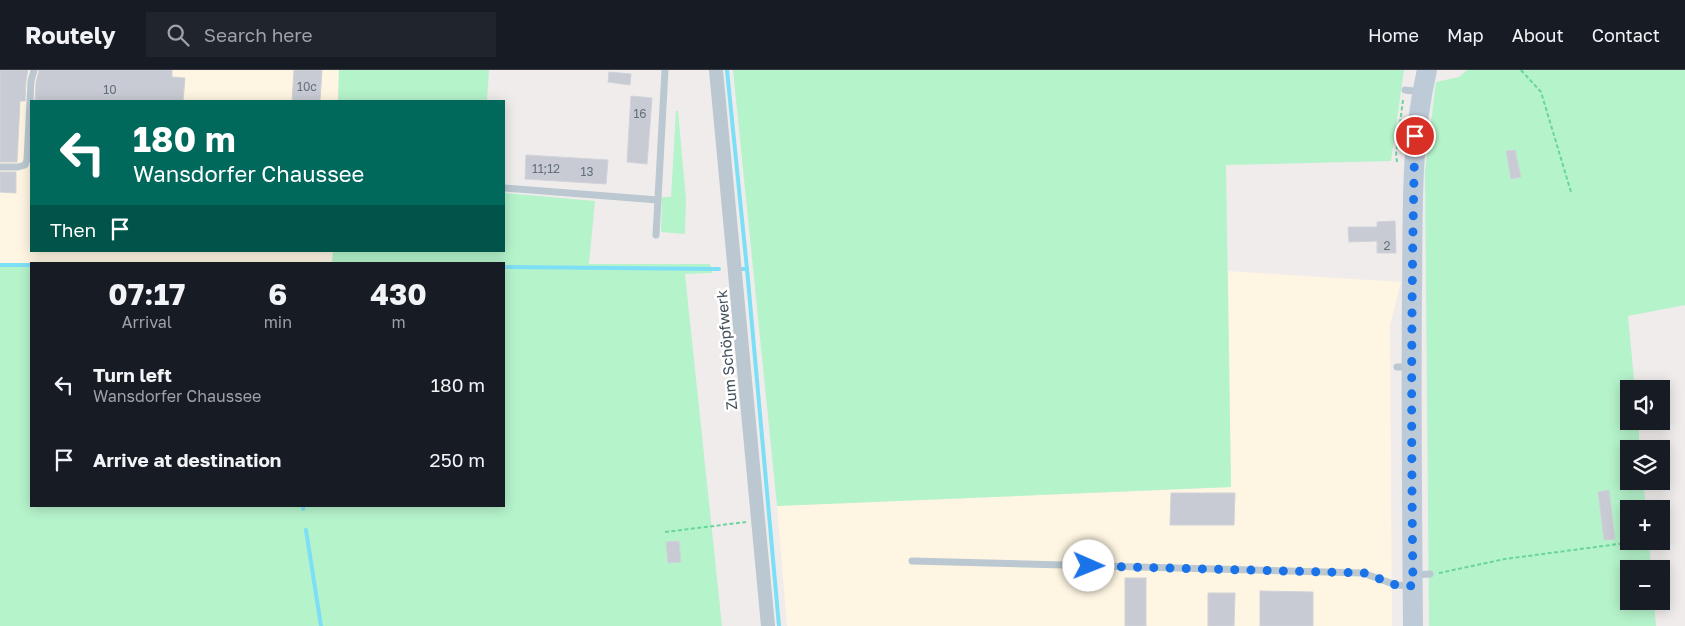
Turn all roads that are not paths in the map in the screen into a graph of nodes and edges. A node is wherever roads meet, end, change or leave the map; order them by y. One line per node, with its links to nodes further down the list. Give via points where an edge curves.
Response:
1 (34, 70): 5 (lane, via 27,160 25,165 18,167)
2 (665, 70): 7 (lane)
3 (716, 70): 11 (street, Zum Schöpfwerk)
4 (1427, 70): 10 (street, via 1413,91 1415,145 1404,367)
5 (0, 167)
6 (505, 188): 7 (lane)
7 (658, 200): 8 (lane)
8 (656, 235)
9 (912, 561): 10 (lane, via 1364,573 1396,585)
10 (1419, 578): 12 (street)
11 (768, 626)
12 (1414, 626)

